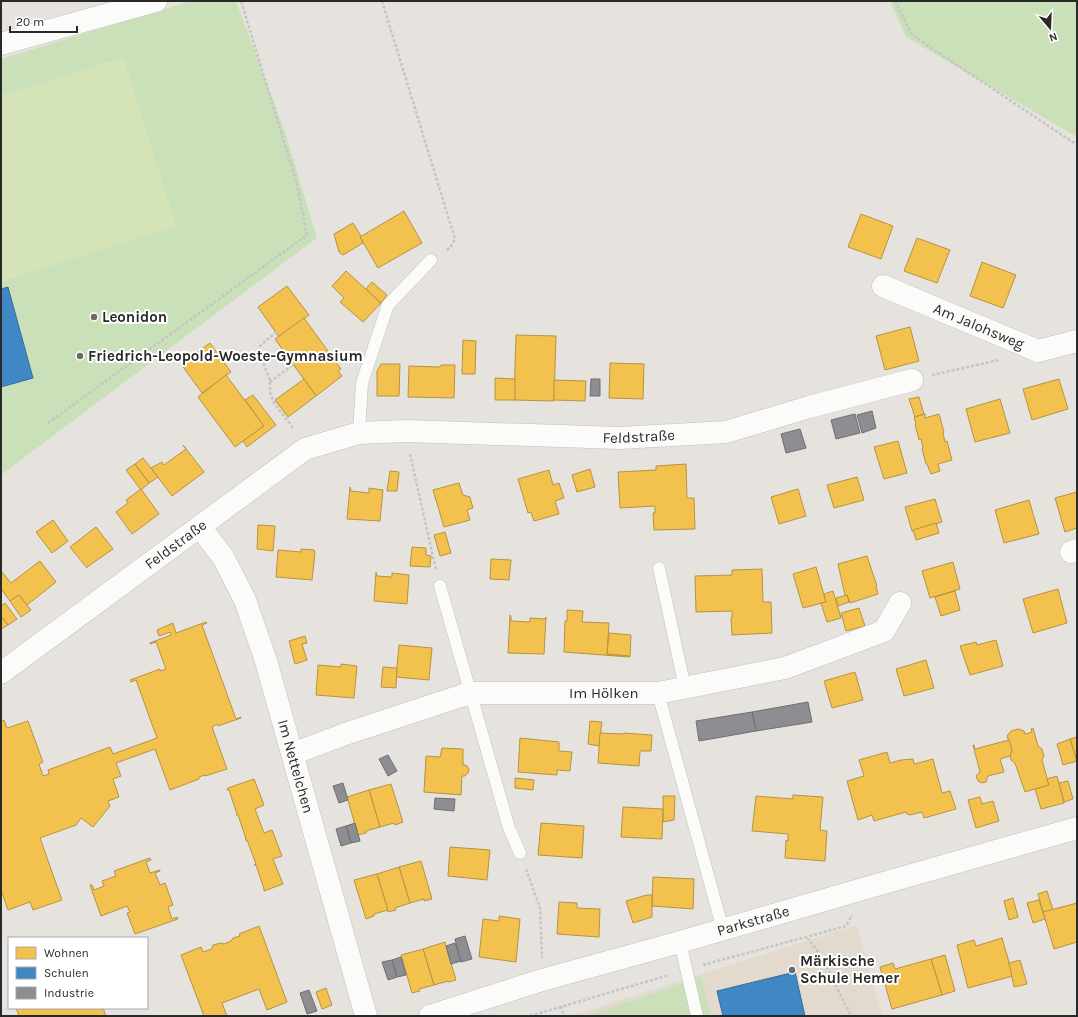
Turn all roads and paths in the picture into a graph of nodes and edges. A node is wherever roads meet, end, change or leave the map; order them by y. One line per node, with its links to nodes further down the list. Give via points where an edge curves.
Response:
1 (156, 1): 5 (street)
2 (241, 1): 15 (path, via 297,184 307,235)
3 (382, 1): 7 (path, via 456,239 450,248)
4 (895, 1): 6 (path, via 912,35)
5 (1, 44)
6 (1077, 145)
7 (431, 260): 17 (lane, via 388,305 362,383)
8 (882, 286): 10 (street, Am Jalohsweg, via 1038,351)
9 (277, 332): 14 (path, via 260,346 260,355)
10 (1077, 340)
11 (1001, 359): 13 (path)
12 (294, 364): 14 (path)
13 (912, 380): 16 (street, Feldstraße, via 726,432 620,438)
14 (270, 382): 18 (path, via 274,403 297,432)
15 (48, 423)
16 (405, 431): 17 (street, Feldstraße); 21 (path)
17 (359, 433): 18 (street, Feldstraße)
18 (305, 449): 19 (street, Feldstraße)
19 (200, 527): 23 (street, Feldstraße); 27 (street, Im Nettelchen, via 223,557 245,600 266,661)
20 (659, 568): 24 (lane)
21 (440, 586): 25 (lane)
22 (900, 603): 24 (street, Im Hölken, via 884,631 785,668)
23 (1, 673)
24 (685, 688): 26 (street, Im Hölken)
25 (470, 693): 26 (street, Im Hölken); 27 (street, Im Hölken, via 348,732); 29 (lane, via 509,828)
26 (658, 693): 31 (lane)
27 (292, 754): 37 (street, Im Nettelchen)
28 (1077, 828): 30 (street, Parkstraße)
29 (520, 853): 35 (path, via 540,908)
30 (866, 888): 31 (street, Parkstraße); 32 (path, via 846,926)
31 (723, 930): 33 (street, Parkstraße)
32 (807, 938): 34 (path); 42 (path, via 820,954)
33 (680, 942): 34 (lane); 35 (street, Parkstraße)
34 (686, 970): 36 (path); 41 (lane)
35 (542, 980): 38 (street, Parkstraße)
36 (561, 1006): 39 (path); 40 (path)
37 (366, 1016)
38 (430, 1016)
39 (530, 1016)
40 (564, 1016)
41 (697, 1016)
42 (851, 1016)

